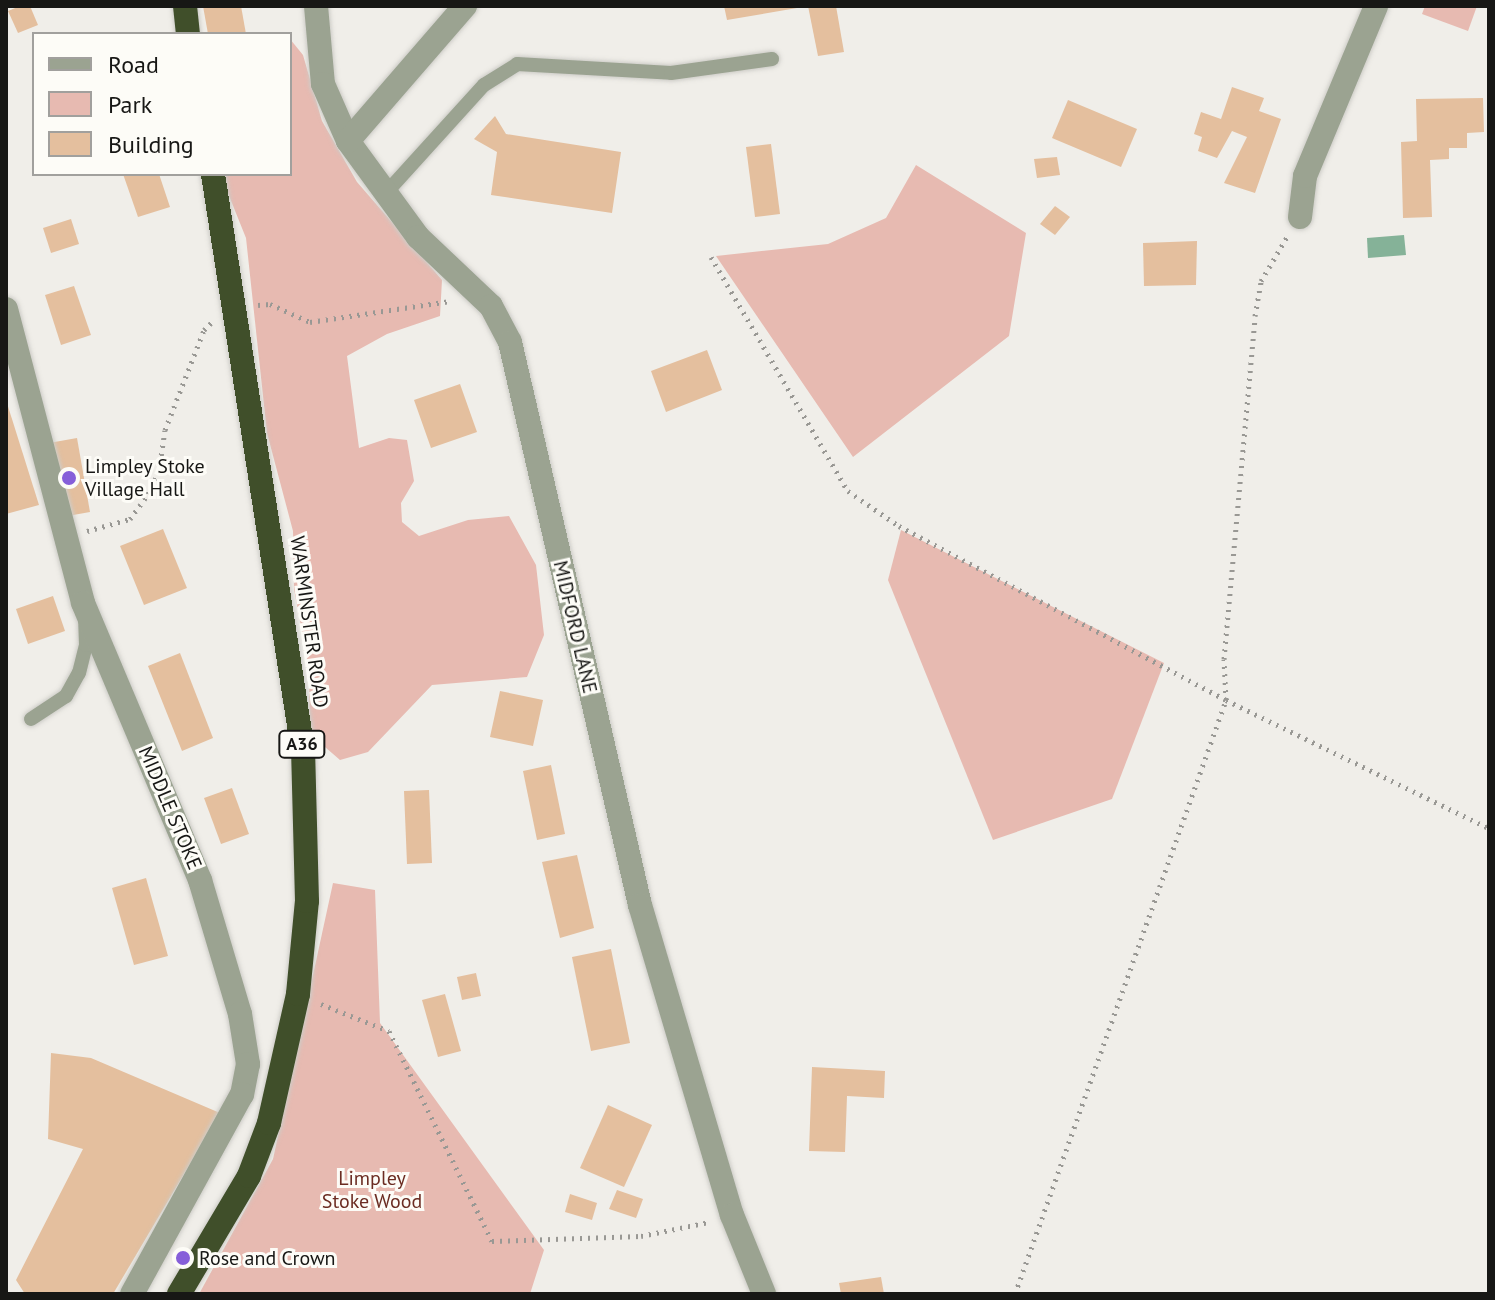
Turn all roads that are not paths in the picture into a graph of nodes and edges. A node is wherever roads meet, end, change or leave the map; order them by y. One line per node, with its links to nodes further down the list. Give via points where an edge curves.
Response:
1 (185, 6): 5 (highway)
2 (316, 6): 7 (street, MIDFORD LANE, via 323,84)
3 (465, 6): 7 (street)
4 (1376, 6): 10 (street, via 1305,176)
5 (188, 32)
6 (772, 59): 9 (lane, via 671,73 517,64 484,85)
7 (348, 141): 9 (street, MIDFORD LANE)
8 (213, 176): 15 (highway, WARMINSTER ROAD / A36, via 238,305 303,751 309,833 298,994 269,1123 249,1176)
9 (385, 194): 16 (street, MIDFORD LANE, via 432,253 500,320 520,377 640,905 732,1215)
10 (1300, 217)
11 (6, 309): 12 (street, MIDDLE STOKE)
12 (83, 603): 13 (lane, via 86,645 79,673 66,696); 14 (street, MIDDLE STOKE, via 200,880 240,1014 248,1064 242,1094)
13 (31, 719)
14 (132, 1294)
15 (179, 1294)
16 (764, 1294)

